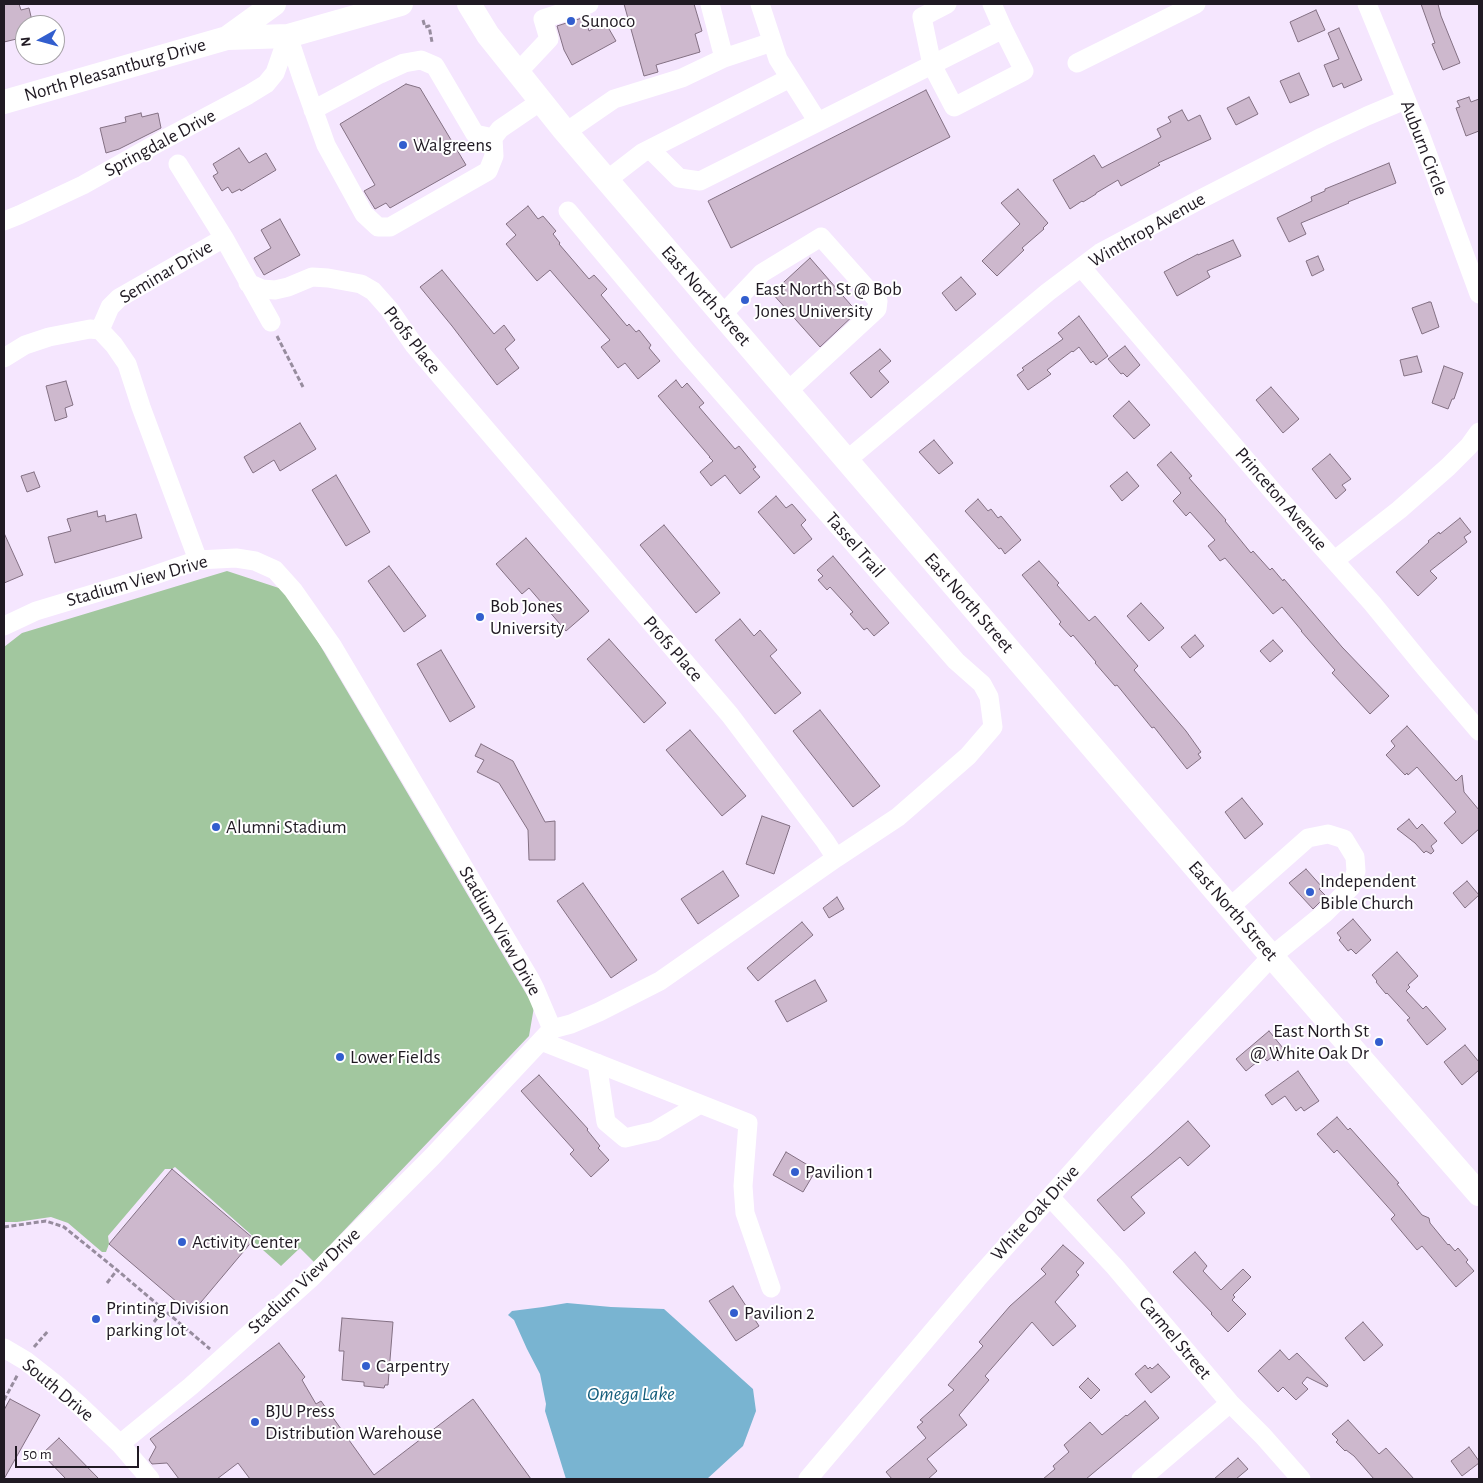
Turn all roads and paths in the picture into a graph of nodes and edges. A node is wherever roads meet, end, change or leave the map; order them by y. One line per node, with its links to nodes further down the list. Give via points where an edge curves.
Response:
1 (274, 4): 15 (main road, North Pleasantburg Drive)
2 (401, 4): 14 (main road, North Pleasantburg Drive)
3 (469, 4): 21 (main road, East North Street, via 488,35)
4 (590, 4): 21 (street, via 544,19 549,39)
5 (710, 4): 18 (street)
6 (760, 4): 17 (street)
7 (947, 4): 20 (street, via 922,17)
8 (992, 4): 13 (street)
9 (1196, 4): 11 (street)
10 (1367, 4): 23 (street, Auburn Circle)
11 (1164, 11): 19 (street)
12 (423, 20): 16 (path, via 425,27 429,26)
13 (1002, 29): 20 (street); 20 (street, via 1024,71 954,107)
14 (288, 36): 15 (main road, North Pleasantburg Drive); 26 (street); 34 (street, Springdale Drive, via 275,73 260,88 82,185)
15 (227, 38): 25 (main road, North Pleasantburg Drive)
16 (432, 42)
17 (772, 42): 18 (street); 22 (street)
18 (724, 58): 28 (street, via 682,78 614,99)
19 (1077, 63)
20 (932, 65): 27 (street)
21 (518, 72): 24 (main road, East North Street)
22 (790, 78): 27 (street); 30 (street)
23 (1405, 100): 36 (street, Winthrop Avenue, via 1322,137 1199,200 1100,253); 38 (street, Auburn Circle)
24 (541, 101): 28 (main road, East North Street); 29 (street, via 500,129)
25 (4, 102)
26 (313, 110): 29 (street, via 380,74 404,63 421,60 435,66 475,134); 29 (street, via 326,145 345,180 364,214 378,227 390,227 488,171 494,156)
27 (818, 122): 30 (street, via 700,181 679,178)
28 (566, 132): 32 (main road, East North Street)
29 (493, 138)
30 (650, 149): 32 (street)
31 (178, 164): 35 (street)
32 (607, 180): 39 (main road, East North Street)
33 (568, 210): 51 (street, Tassel Trail, via 687,353 956,661 982,684 989,697 994,727 968,756 898,817)
34 (4, 221)
35 (224, 238): 37 (street, Seminar Drive); 41 (street, Seminar Drive, via 119,298 110,308)
36 (1082, 268): 46 (street, Winthrop Avenue, via 1048,292); 48 (street, Princeton Avenue)
37 (248, 283): 40 (street, Seminar Drive); 51 (street, Profs Place, via 274,290 312,277 328,278 361,284 373,291 414,345 730,715)
38 (1479, 294)
39 (722, 315): 44 (main road, East North Street); 44 (street, via 762,273 821,236 878,301 878,309)
40 (271, 322): 43 (path)
41 (100, 330): 42 (street, via 49,336); 47 (street, via 127,364)
42 (4, 358)
43 (303, 387)
44 (788, 391): 46 (main road, East North Street)
45 (1479, 432): 48 (street, via 1448,468)
46 (847, 460): 52 (main road, East North Street)
47 (198, 560): 49 (street, Stadium View Drive, via 36,611); 54 (street, Stadium View Drive, via 236,558 255,561 275,570 293,590 333,647 535,989)
48 (1335, 560): 50 (street, Princeton Avenue)
49 (4, 626)
50 (1479, 732)
51 (836, 858): 54 (street, via 660,980)
52 (1230, 907): 53 (main road, East North Street); 53 (street, White Oak Drive, via 1308,838 1328,834 1344,839 1355,857 1356,871 1350,887 1325,913)
53 (1272, 956): 57 (main road, East North Street); 58 (street, White Oak Drive)
54 (547, 1035): 55 (street); 72 (street, Stadium View Drive, via 432,1157 310,1278 191,1386)
55 (597, 1063): 56 (street); 56 (street, via 606,1122 625,1138 655,1131)
56 (700, 1104): 62 (street, via 748,1123 745,1213)
57 (1478, 1191)
58 (1050, 1197): 71 (street, Carmel Street, via 1115,1267); 74 (street, White Oak Drive)
59 (4, 1227): 60 (path, via 46,1221 64,1227)
60 (117, 1270): 61 (path); 63 (path)
61 (107, 1283)
62 (771, 1288)
63 (164, 1309): 64 (path); 68 (path)
64 (154, 1322)
65 (48, 1331): 66 (path)
66 (36, 1344)
67 (4, 1348): 72 (street, South Drive, via 54,1383)
68 (214, 1352)
69 (19, 1373): 70 (path)
70 (4, 1400)
71 (1230, 1403): 75 (street); 76 (street, Carmel Street)
72 (120, 1444): 73 (street, South Drive)
73 (150, 1479)
74 (808, 1479)
75 (1141, 1479)
76 (1301, 1479)

